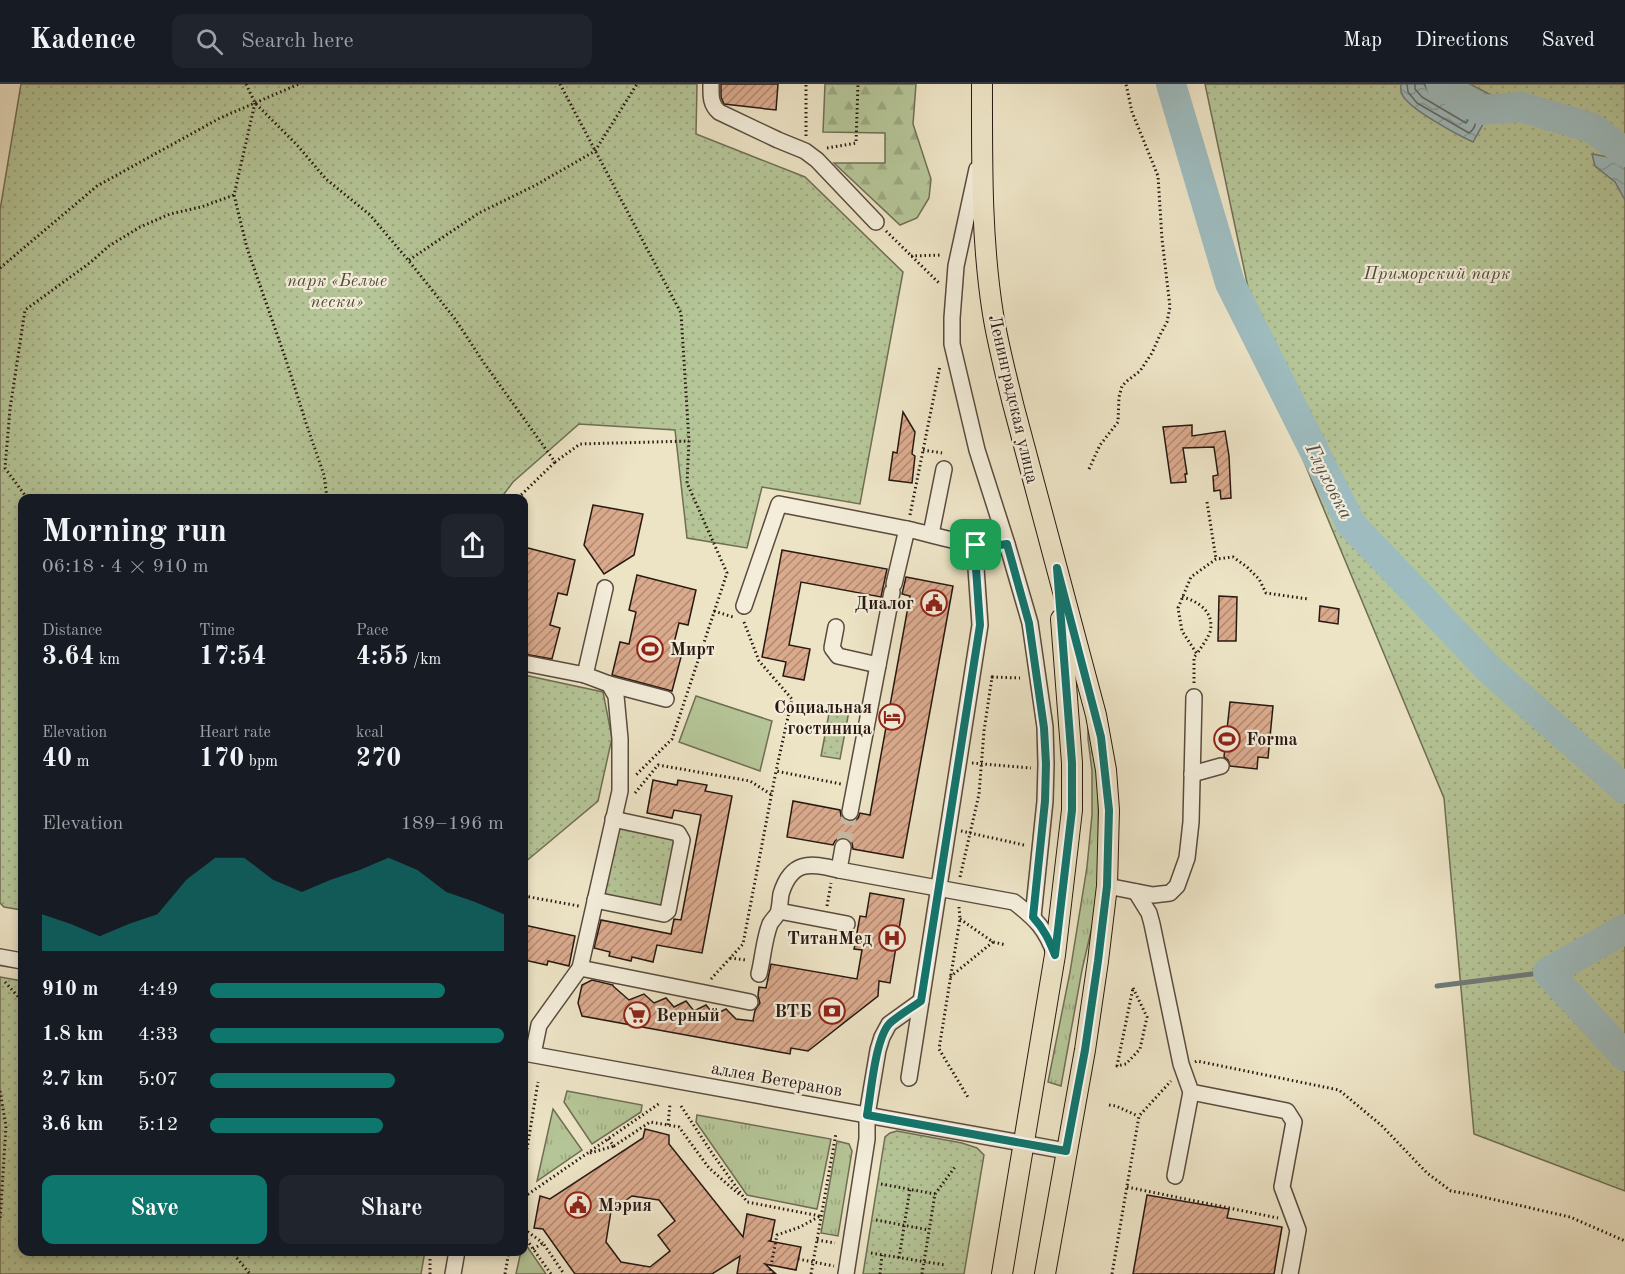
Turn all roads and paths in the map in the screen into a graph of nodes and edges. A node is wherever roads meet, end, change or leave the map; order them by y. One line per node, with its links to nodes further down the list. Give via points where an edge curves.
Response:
1 (246, 84): 10 (path)
2 (299, 84): 10 (path)
3 (560, 84): 13 (path)
4 (637, 84): 13 (path)
5 (711, 84): 14 (street, via 711,99 719,112)
6 (806, 84): 11 (path)
7 (858, 84): 14 (path, via 856,143)
8 (982, 84): 12 (main road, Ленинградская улица)
9 (1126, 84): 26 (path, via 1132,112 1158,176 1170,307 1152,353 1140,371 1122,386 1118,422 1100,445)
10 (255, 103): 15 (path); 19 (path, via 326,179 370,215); 20 (path, via 97,186)
11 (806, 114)
12 (982, 144): 33 (street, via 956,266 952,344 977,450); 36 (main road, Ленинградская улица, via 993,314)
13 (595, 151): 19 (path, via 479,213); 23 (path, via 681,313)
14 (806, 151): 16 (street)
15 (234, 195): 27 (path, via 140,227 25,310 5,468); 28 (path, via 247,248 324,475)
16 (876, 222): 18 (path)
17 (942, 255): 18 (path)
18 (911, 256): 21 (path)
19 (409, 261): 24 (path, via 455,319)
20 (0, 268)
21 (939, 283)
22 (941, 361): 31 (path)
23 (689, 441): 24 (path, via 580,444); 40 (path, via 687,483 727,573)
24 (555, 462): 29 (path)
25 (944, 468): 32 (street)
26 (1089, 469)
27 (24, 494)
28 (326, 494)
29 (522, 494)
30 (1207, 502): 35 (path)
31 (907, 529): 32 (street); 41 (street, via 779,504); 45 (street)
32 (932, 534): 34 (street)
33 (1007, 544): 34 (street); 80 (street, via 1029,623 1044,728 1045,801)
34 (976, 545): 72 (street, via 980,625)
35 (1216, 559): 38 (path, via 1191,577); 39 (path, via 1233,557 1248,567 1266,593)
36 (1057, 568): 53 (main road, Ленинградская улица); 54 (main road, Ленинградская улица)
37 (605, 588): 46 (street)
38 (1182, 597): 43 (path, via 1178,608 1182,631); 43 (path, via 1200,604 1210,622 1210,632)
39 (1308, 599)
40 (714, 611): 41 (path); 62 (path, via 672,739)
41 (740, 614): 59 (path, via 759,661 792,699)
42 (836, 627): 45 (street, via 832,648 838,656)
43 (1197, 654): 51 (path)
44 (528, 664): 46 (street)
45 (878, 665): 61 (street)
46 (585, 675): 50 (street)
47 (986, 676): 48 (path)
48 (992, 677): 49 (path); 56 (path)
49 (1020, 678)
50 (609, 684): 52 (street); 62 (street, via 616,696)
51 (1194, 697): 60 (street)
52 (666, 699)
53 (1096, 715): 54 (main road, via 1081,711); 71 (main road, Ленинградская улица, via 1109,810)
54 (1069, 720): 85 (main road, Ленинградская улица, via 1072,810)
55 (975, 763): 56 (path)
56 (981, 764): 58 (path); 66 (path, via 979,794)
57 (1221, 766): 60 (street)
58 (1031, 768)
59 (776, 771): 61 (path); 63 (path)
60 (1192, 774): 74 (street, via 1187,858 1177,886 1170,893)
61 (855, 787): 64 (street)
62 (620, 791): 65 (street)
63 (772, 795): 65 (path, via 750,781 658,765); 87 (path, via 743,944)
64 (850, 812)
65 (613, 819): 76 (street); 76 (street, via 678,833 682,840 668,911 663,914)
66 (967, 833): 67 (path); 70 (path)
67 (1024, 845)
68 (843, 847): 69 (street)
69 (839, 870): 72 (street); 79 (street, via 802,866 791,873 779,901)
70 (959, 878)
71 (1107, 886): 74 (street); 118 (main road, Ленинградская улица, via 1089,1022)
72 (939, 888): 80 (street, via 1014,902); 96 (street)
73 (829, 892): 77 (path)
74 (1136, 892): 100 (street, via 1152,924)
75 (528, 896): 76 (path)
76 (594, 904): 89 (street)
77 (827, 908)
78 (959, 909): 81 (path)
79 (779, 911): 82 (street); 90 (street, via 771,922)
80 (1033, 917): 85 (street, via 1043,928)
81 (960, 919): 83 (path); 91 (path)
82 (847, 924)
83 (993, 942): 84 (path); 91 (path)
84 (1006, 945)
85 (1055, 955): 116 (main road, Ленинградская улица)
86 (0, 957): 88 (street)
87 (730, 958): 90 (path); 93 (path)
88 (18, 960)
89 (580, 968): 97 (street); 98 (street, via 539,1025)
90 (756, 968)
91 (950, 977): 105 (path, via 939,1049)
92 (5, 982): 95 (path)
93 (708, 983)
94 (1133, 988): 94 (path, via 1147,1017 1140,1049 1126,1064 1117,1066)
95 (18, 997)
96 (921, 1001): 101 (street); 110 (street, via 889,1024 882,1037)
97 (750, 1002)
98 (528, 1054): 110 (street, аллея Ветеранов)
99 (1197, 1061): 138 (path, via 1339,1090 1451,1191 1570,1217)
100 (1182, 1068): 104 (street); 111 (path)
101 (909, 1078)
102 (538, 1082): 115 (path)
103 (0, 1090): 132 (path, via 6,1126)
104 (1191, 1092): 123 (street); 133 (street, via 1287,1111 1294,1122 1282,1187)
105 (969, 1099)
106 (660, 1103): 114 (path)
107 (670, 1104): 112 (path)
108 (1109, 1105): 111 (path)
109 (681, 1106): 120 (path)
110 (867, 1115): 116 (street, аллея Ветеранов); 154 (street, via 867,1139)
111 (1138, 1116): 125 (path)
112 (668, 1125): 117 (path, via 650,1122); 122 (path, via 679,1127)
113 (836, 1133): 130 (path)
114 (608, 1139): 117 (path); 119 (path)
115 (528, 1140)
116 (1024, 1144): 118 (street, аллея Ветеранов); 165 (main road, Ленинградская улица)
117 (614, 1146): 119 (path)
118 (1066, 1151): 166 (main road, Ленинградская улица)
119 (586, 1154): 127 (path)
120 (718, 1162): 122 (path); 129 (path)
121 (956, 1167): 128 (path)
122 (709, 1168): 129 (path)
123 (1174, 1176)
124 (881, 1184): 126 (path)
125 (1127, 1187): 133 (path); 167 (path)
126 (910, 1189): 128 (path); 134 (path)
127 (528, 1194)
128 (935, 1194): 135 (path)
129 (747, 1202): 130 (path)
130 (820, 1216): 137 (path); 161 (path, via 777,1235 770,1271)
131 (876, 1220): 134 (path)
132 (0, 1221)
133 (1295, 1221): 168 (street, via 1298,1230)
134 (903, 1226): 135 (path); 149 (path)
135 (929, 1230): 152 (path)
136 (528, 1232): 140 (path)
137 (817, 1240): 141 (path); 151 (path)
138 (1625, 1241)
139 (528, 1242): 142 (path)
140 (543, 1243): 142 (path); 160 (path)
141 (838, 1244)
142 (533, 1249): 159 (path)
143 (871, 1252): 144 (path)
144 (882, 1255): 149 (path); 163 (path)
145 (235, 1256): 155 (path)
146 (428, 1256): 156 (path)
147 (456, 1256): 157 (street)
148 (508, 1256): 158 (path)
149 (899, 1258): 152 (path)
150 (798, 1259): 151 (path)
151 (813, 1262): 154 (path); 162 (path)
152 (924, 1262): 153 (path); 164 (path)
153 (945, 1265)
154 (840, 1270)
155 (250, 1274)
156 (430, 1274)
157 (453, 1274)
158 (505, 1274)
159 (551, 1274)
160 (564, 1274)
161 (773, 1274)
162 (811, 1274)
163 (880, 1274)
164 (922, 1274)
165 (1002, 1274)
166 (1045, 1274)
167 (1112, 1274)
168 (1290, 1274)

